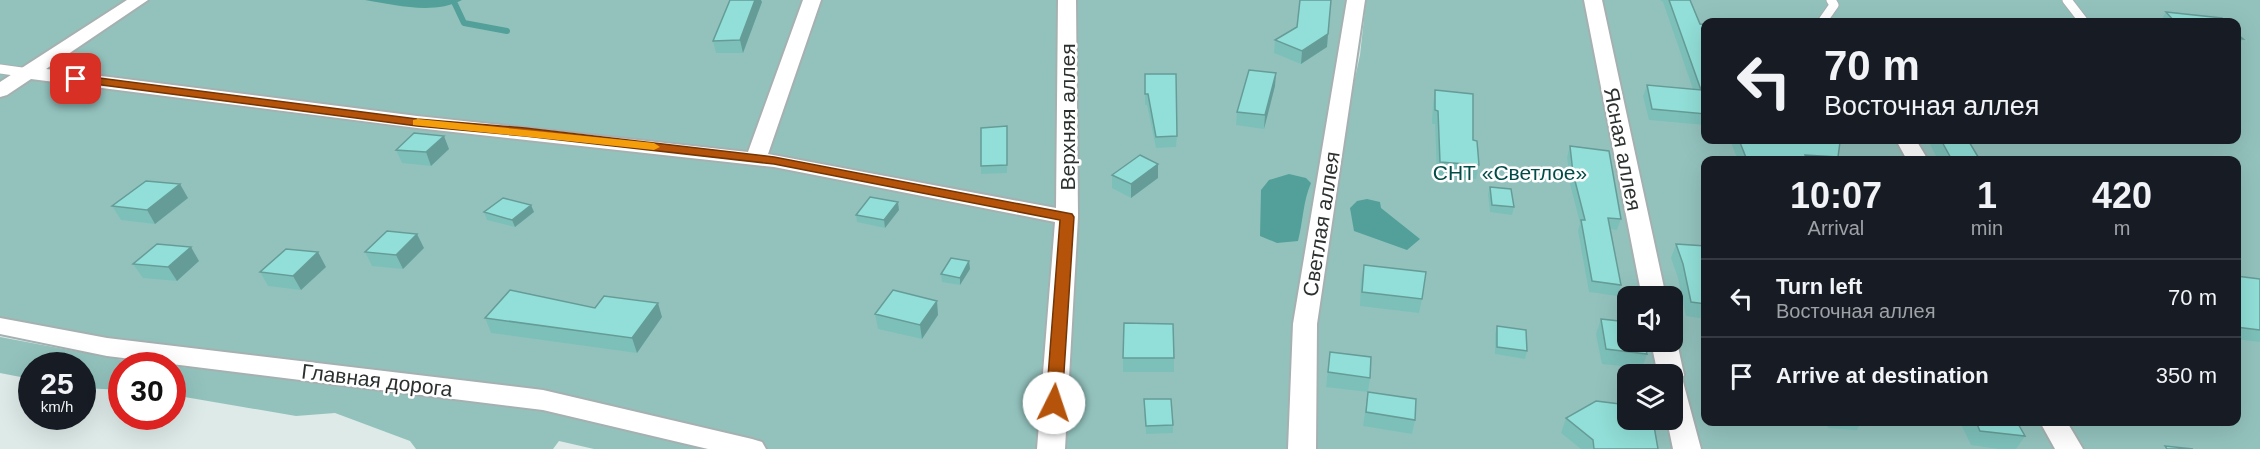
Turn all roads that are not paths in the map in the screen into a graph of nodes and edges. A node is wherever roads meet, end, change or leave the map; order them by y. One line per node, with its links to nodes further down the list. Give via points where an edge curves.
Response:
1 (139, 0): 11 (street)
2 (812, 0): 13 (street)
3 (1067, 0): 14 (street, Верхняя аллея)
4 (1356, 0): 21 (street, Светлая аллея, via 1305,324)
5 (1593, 0): 15 (street, Ясная аллея)
6 (1831, 0): 8 (lane, via 1834,5)
7 (2067, 0): 9 (lane)
8 (1825, 18)
9 (2081, 18)
10 (0, 69): 11 (lane)
11 (30, 73): 12 (street); 13 (street, via 417,122)
12 (0, 91)
13 (756, 158): 14 (street)
14 (1067, 217): 20 (street, Верхняя аллея)
15 (1652, 286)
16 (0, 326): 19 (street, Главная дорога, via 107,347 543,400)
17 (2056, 426): 23 (street)
18 (1683, 430): 22 (street)
19 (752, 449)
20 (1051, 449)
21 (1302, 449)
22 (1687, 449)
23 (2069, 449)

